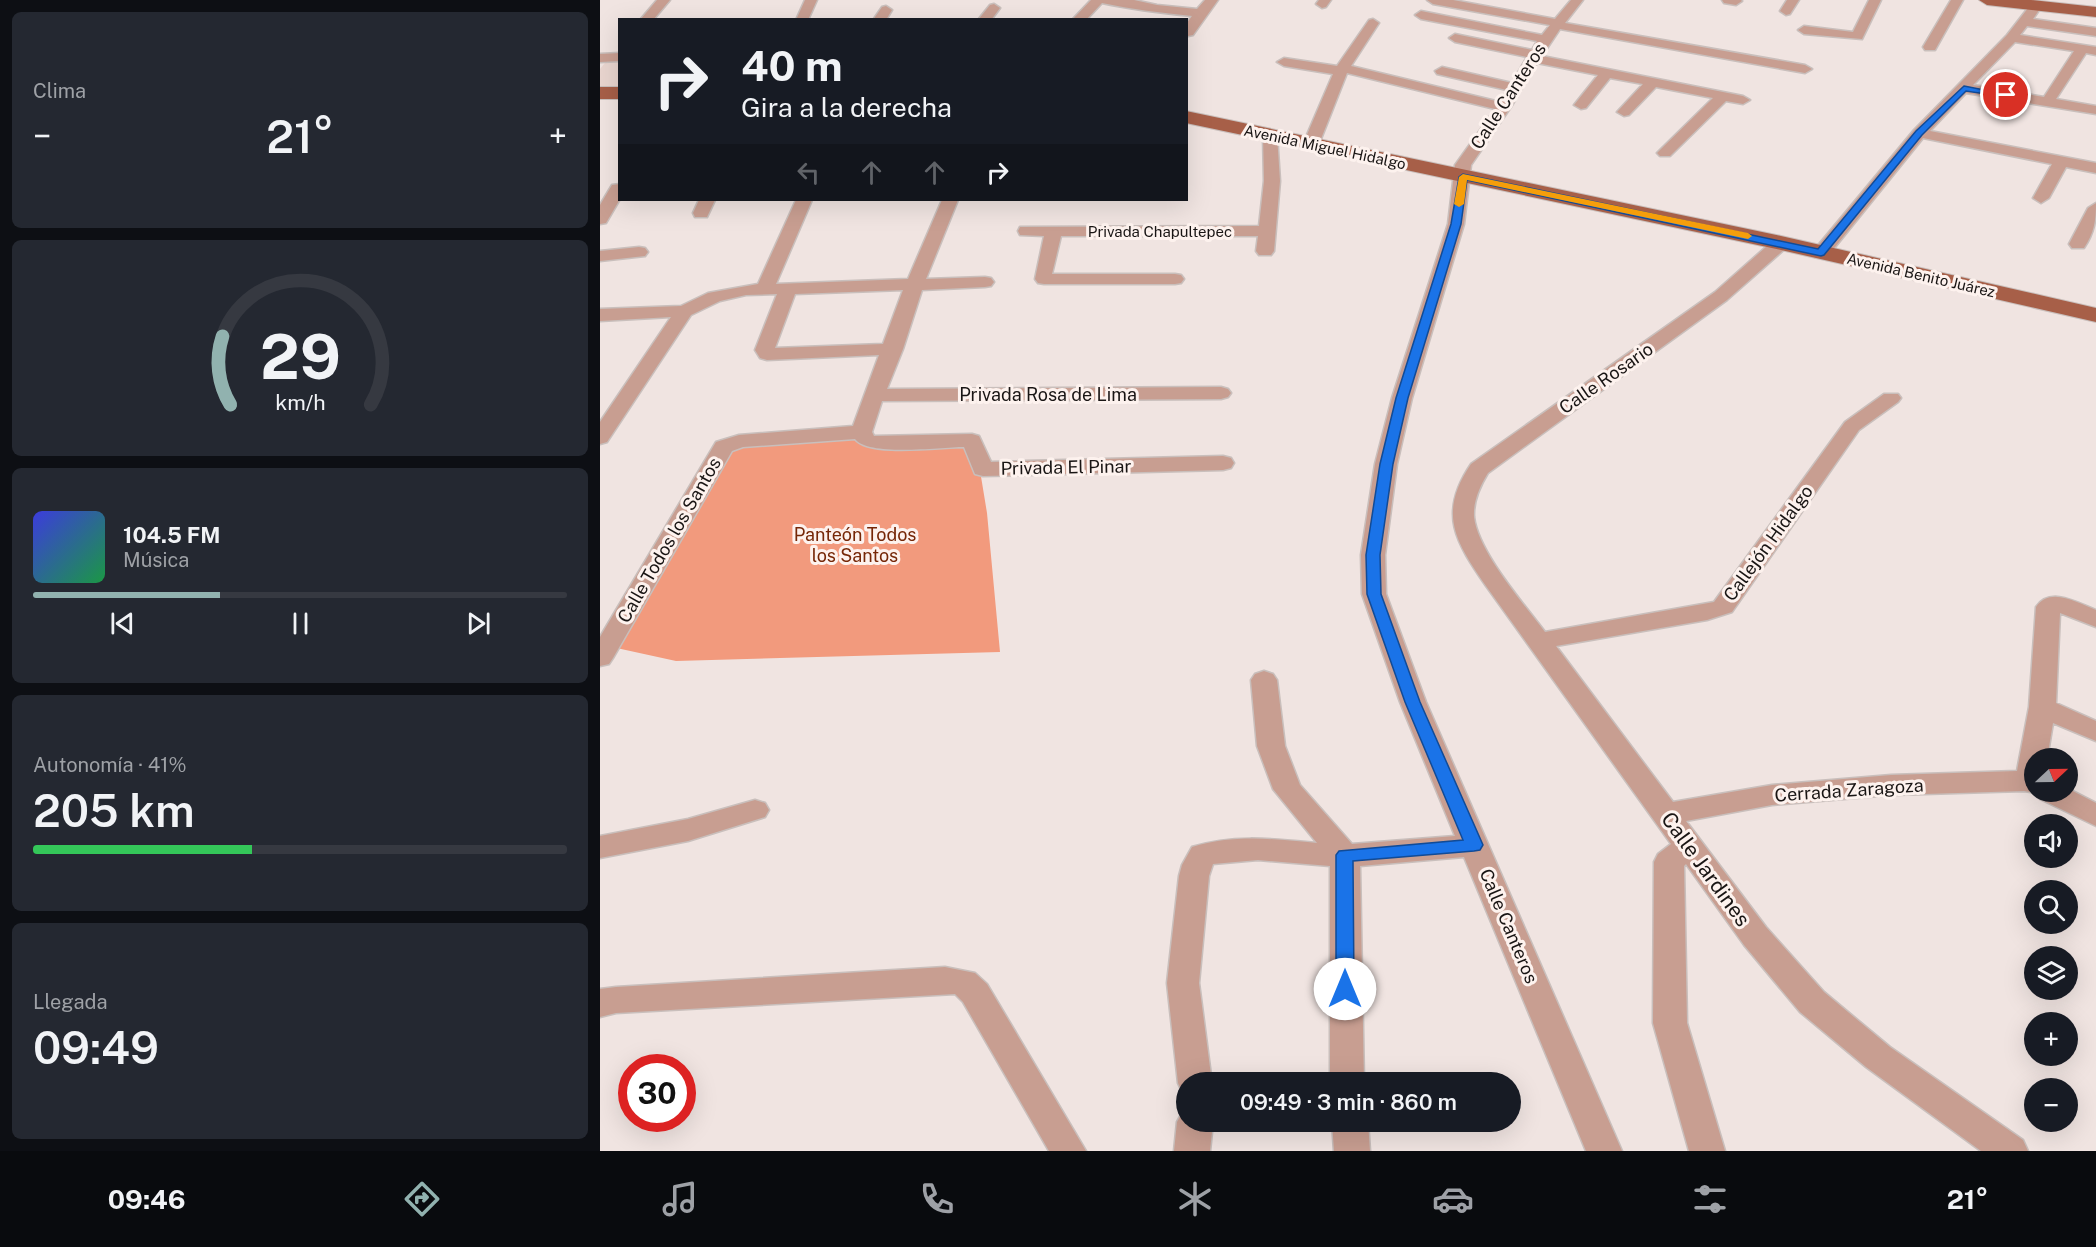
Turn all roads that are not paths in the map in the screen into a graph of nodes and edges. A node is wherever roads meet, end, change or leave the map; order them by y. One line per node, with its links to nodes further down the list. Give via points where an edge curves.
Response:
1 (664, 0): 16 (street)
2 (811, 0): 17 (street)
3 (1098, 0): 19 (street)
4 (1106, 0): 14 (street)
5 (1212, 0): 14 (street)
6 (1433, 0): 22 (street)
7 (1875, 0): 24 (street, via 1857,36)
8 (1957, 0): 31 (street)
9 (1987, 0): 11 (main road)
10 (1568, 5): 22 (street, Calle Canteros)
11 (2036, 6): 13 (main road); 20 (street)
12 (994, 8): 18 (street)
13 (2096, 12)
14 (1200, 13): 25 (street)
15 (1421, 15): 29 (street)
16 (648, 18)
17 (803, 18)
18 (986, 18)
19 (1080, 18)
20 (2026, 22): 26 (street); 28 (street)
21 (1373, 23): 35 (street)
22 (1557, 24): 29 (street, Calle Canteros); 30 (street)
23 (1662, 26): 30 (street)
24 (1804, 30)
25 (1188, 32)
26 (2096, 32)
27 (1445, 36): 33 (street)
28 (2012, 38): 32 (street); 41 (street)
29 (1545, 39): 33 (street, Calle Canteros)
30 (1644, 40): 36 (street)
31 (1930, 47)
32 (2089, 50): 46 (street)
33 (1534, 57): 38 (street); 40 (street, Calle Canteros)
34 (1284, 62): 35 (street)
35 (1342, 69): 48 (street); 55 (street)
36 (1805, 69)
37 (1442, 71): 40 (street)
38 (1607, 73): 39 (street); 47 (street)
39 (1653, 82): 44 (street); 50 (street)
40 (1515, 88): 48 (street, Calle Canteros)
41 (1964, 88): 46 (street); 53 (street)
42 (600, 93): 43 (main road)
43 (618, 93)
44 (1723, 96): 45 (street); 57 (street)
45 (1743, 100)
46 (2048, 101): 49 (street)
47 (1581, 105)
48 (1504, 107): 60 (street, Calle Canteros, via 1463,165)
49 (2096, 110)
50 (1624, 112)
51 (1189, 120): 54 (main road, Avenida Miguel Hidalgo)
52 (2000, 131): 56 (street)
53 (1919, 133): 56 (street); 76 (street)
54 (1269, 135): 55 (main road, Avenida Miguel Hidalgo); 71 (street, via 1272,181)
55 (1311, 144): 60 (main road, Avenida Miguel Hidalgo)
56 (1989, 146): 58 (street)
57 (1665, 153)
58 (2061, 161): 59 (street); 64 (street)
59 (2096, 168)
60 (1463, 177): 72 (main road, Avenida Benito Juárez); 106 (street, Calle Canteros, via 1456,224 1402,398 1386,464 1373,555 1374,594 1413,702)
61 (600, 188): 62 (street)
62 (618, 188)
63 (618, 190): 68 (street)
64 (2041, 198)
65 (804, 201): 82 (street)
66 (950, 201): 80 (street)
67 (2096, 208): 73 (street)
68 (600, 219)
69 (1026, 231): 70 (street, Privada Chapultepec)
70 (1054, 231): 71 (street, Privada Chapultepec); 78 (street, via 1044,279)
71 (1267, 231): 74 (street)
72 (1781, 243): 76 (main road, Avenida Benito Juárez); 93 (street, Calle Rosario, via 1721,296 1479,469 1468,486 1462,507)
73 (2078, 244)
74 (1265, 250)
75 (639, 252): 77 (street)
76 (1821, 253): 85 (main road, Avenida Benito Juárez)
77 (600, 256)
78 (1175, 279)
79 (985, 282): 80 (street)
80 (915, 283): 81 (street); 86 (street)
81 (789, 288): 82 (street); 86 (street, via 765,350 767,354)
82 (765, 289): 83 (street, via 723,294)
83 (684, 311): 84 (street); 91 (street)
84 (600, 315)
85 (2096, 315)
86 (893, 349): 88 (street)
87 (1221, 393): 88 (street, Privada Rosa de Lima)
88 (876, 395): 90 (street)
89 (1892, 398): 95 (street, Callejón Hidalgo, via 1852,426 1723,607)
90 (861, 432): 92 (street, Privada El Pinar, via 867,440 877,443 972,440 982,469); 96 (street, Calle Todos los Santos, via 730,443 720,452)
91 (600, 438)
92 (1223, 463)
93 (1463, 529): 95 (street, Calle Jardines, via 1495,581)
94 (2096, 619): 98 (street, via 2060,604 2048,608)
95 (1540, 641): 104 (street, Calle Jardines)
96 (600, 657)
97 (1264, 680): 109 (street, via 1271,746 1287,789)
98 (2042, 707): 99 (street); 100 (street)
99 (2096, 732)
100 (2040, 748)
101 (2024, 786): 104 (street, Cerrada Zaragoza, via 1891,785 1772,795)
102 (2070, 802): 105 (street, Cerrada Zaragoza)
103 (755, 810): 108 (street, via 688,830)
104 (1665, 814): 107 (street, Calle Jardines)
105 (2096, 815)
106 (1474, 845): 109 (street); 119 (street, Calle Canteros)
107 (1689, 846): 115 (street, Calle Jardines, via 1755,936 1812,1002); 120 (street, via 1669,862 1670,1023)
108 (600, 847)
109 (1345, 855): 111 (street, via 1252,847 1203,855 1194,876 1183,983); 112 (street)
110 (600, 1003): 116 (street, via 964,982 975,993)
111 (1194, 1072)
112 (1346, 1072)
113 (1194, 1132): 117 (street)
114 (1351, 1132): 118 (street)
115 (1976, 1139): 121 (street, Calle Jardines)
116 (1068, 1151)
117 (1192, 1151)
118 (1352, 1151)
119 (1604, 1151)
120 (1707, 1151)
121 (2010, 1151)

